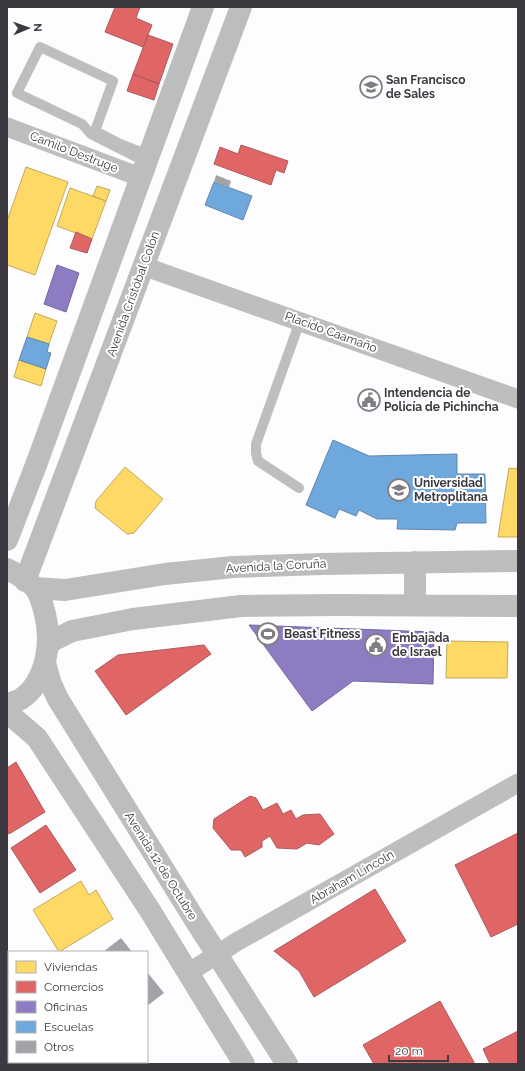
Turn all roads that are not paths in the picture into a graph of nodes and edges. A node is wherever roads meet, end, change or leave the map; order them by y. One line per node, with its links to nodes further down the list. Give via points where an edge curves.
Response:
1 (203, 7): 4 (main road)
2 (241, 7): 5 (main road, Avenida Cristóbal Colón)
3 (7, 127): 4 (street, Camilo Destruge)
4 (145, 165): 4 (lane, via 95,131 113,81 40,47 17,93 82,124 91,134); 9 (main road)
5 (143, 266): 6 (street, Placido Caamaño); 13 (main road, Avenida Cristóbal Colón)
6 (300, 321): 7 (street, Placido Caamaño); 8 (lane, via 256,444 258,461)
7 (518, 399)
8 (299, 488)
9 (7, 540)
10 (518, 561): 11 (main road, Avenida la Coruña)
11 (415, 562): 13 (main road, Avenida la Coruña, via 233,567 165,574 65,590); 14 (main road)
12 (7, 569): 13 (main road)
13 (30, 584): 16 (main road, Avenida 12 de Octubre, via 43,605 47,623)
14 (416, 605): 15 (main road); 16 (main road, via 241,606 132,619 72,631)
15 (518, 606)
16 (47, 653): 17 (main road, via 32,688 21,699); 20 (main road, Avenida 12 de Octubre, via 51,684 58,699)
17 (7, 705)
18 (7, 712): 21 (main road, via 37,738)
19 (518, 783): 20 (street, Abraham Lincoln)
20 (217, 955): 21 (street, Abraham Lincoln); 23 (main road, Avenida 12 de Octubre)
21 (188, 973): 22 (main road)
22 (244, 1064)
23 (287, 1064)

